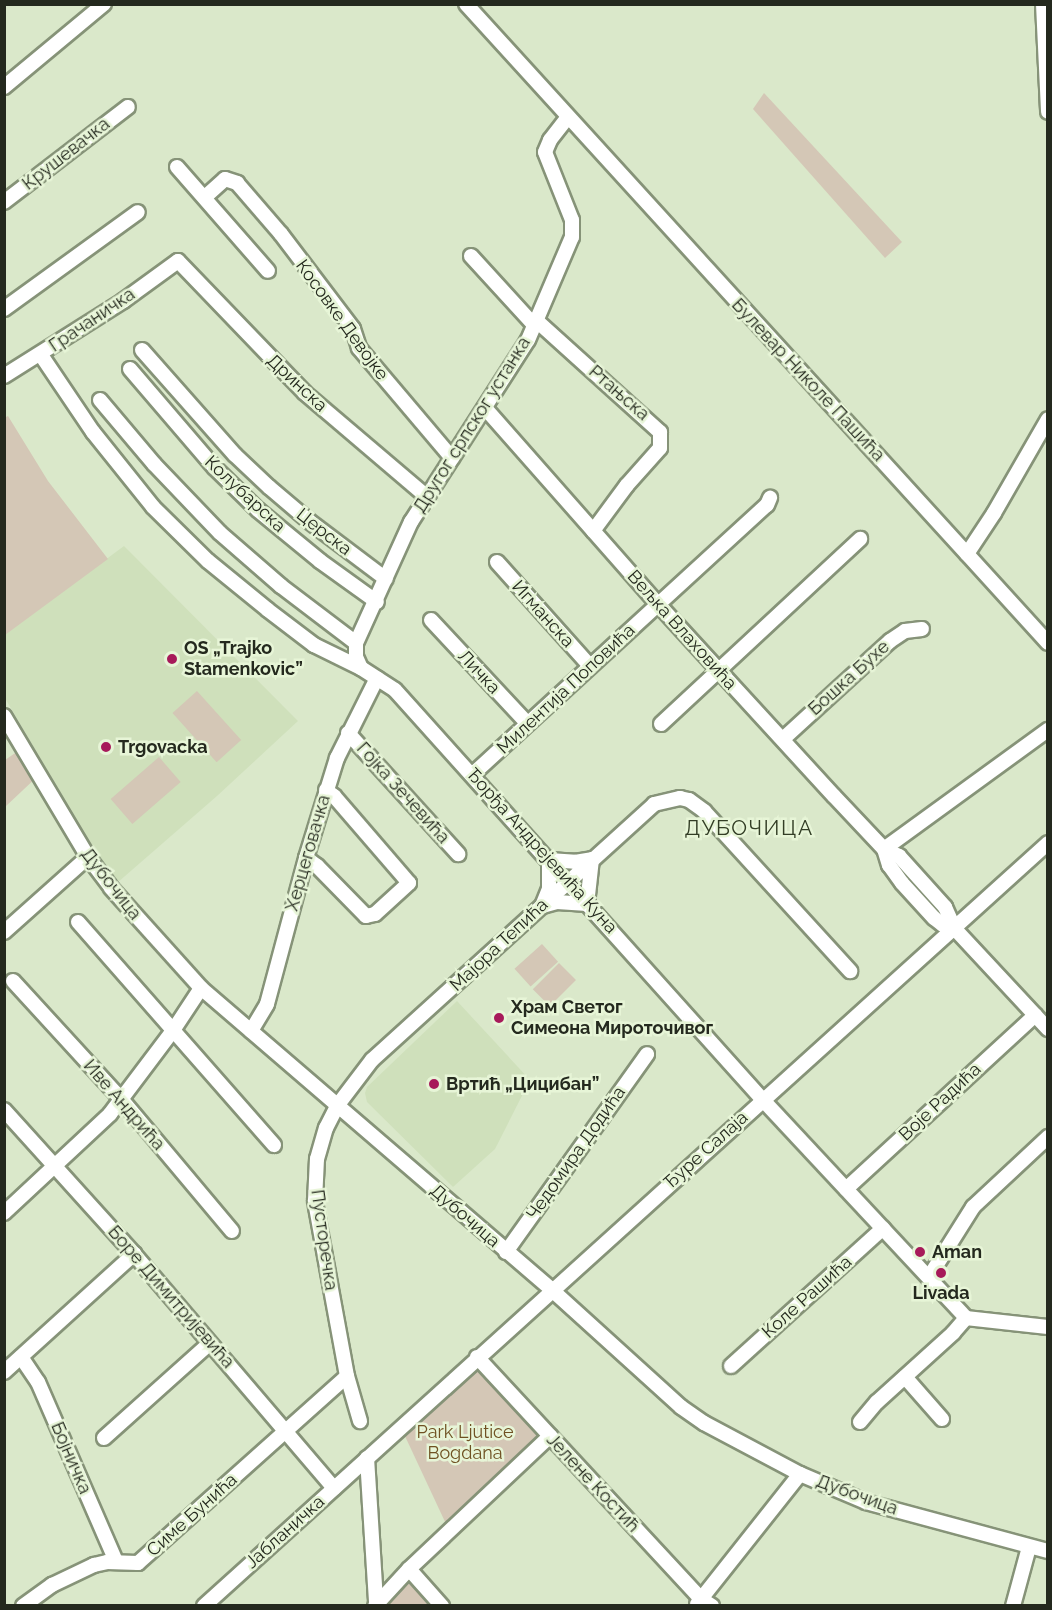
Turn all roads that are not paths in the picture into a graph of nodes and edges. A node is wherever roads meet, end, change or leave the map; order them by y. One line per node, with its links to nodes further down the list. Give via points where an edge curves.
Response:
1 (104, 4): 4 (street)
2 (466, 4): 7 (street, Булевар Николе Пашића)
3 (1043, 4): 6 (street)
4 (4, 87)
5 (128, 107): 10 (street, Крушевачка)
6 (1047, 112)
7 (568, 117): 16 (street, Другог српског устанка, via 545,152 573,231); 29 (street, Булевар Николе Пашића)
8 (177, 167): 9 (street, Косовке Девојке)
9 (205, 197): 14 (street, Косовке Девојке); 24 (street, Косовке Девојке, via 225,179 237,183 353,329 359,348)
10 (4, 201)
11 (138, 212): 15 (street)
12 (471, 256): 16 (street, Ртањска)
13 (178, 261): 18 (street, Грачаничка); 25 (street, Дринска, via 305,393)
14 (268, 272)
15 (4, 309)
16 (536, 323): 22 (street, Другог српског устанка); 27 (street, Ртањска, via 660,432 660,448)
17 (142, 350): 31 (street, Церска, via 235,455 269,487)
18 (41, 355): 20 (street, Грачаничка); 39 (street, Ђорђа Андрејевића Куна, via 121,468 153,507 208,561 314,645)
19 (130, 369): 32 (street, Колубарска, via 215,468 258,510)
20 (4, 376)
21 (100, 400): 37 (street, via 212,525 281,586)
22 (485, 408): 24 (street, Другог српског устанка); 27 (street, Вељка Влаховића)
23 (1047, 419): 29 (street)
24 (452, 458): 25 (street, Другог српског устанка)
25 (426, 496): 31 (street, Другог српског устанка)
26 (770, 498): 33 (street, Милентија Поповића, via 767,505)
27 (593, 531): 33 (street, Вељка Влаховића)
28 (860, 539): 40 (street)
29 (967, 554): 36 (street, Булевар Николе Пашића)
30 (496, 562): 38 (street, Игманска)
31 (386, 579): 32 (street, Другог српског устанка)
32 (377, 602): 37 (street, Другог српског устанка)
33 (658, 604): 38 (street, Милентија Поповића); 40 (street, Вељка Влаховића)
34 (431, 620): 43 (street, Личка)
35 (922, 629): 47 (street, Бошка Бухе, via 905,631 890,641)
36 (1047, 643)
37 (356, 644): 39 (street)
38 (590, 666): 43 (street, Милентија Поповића)
39 (361, 668): 41 (street, Ђорђа Андрејевића Куна)
40 (719, 670): 44 (street); 47 (street, Вељка Влаховића)
41 (377, 678): 46 (street, Херцеговачка); 48 (street, Ђорђа Андрејевића Куна, via 395,690)
42 (6, 723): 53 (street, Дубочица)
43 (527, 723): 48 (street, Милентија Поповића)
44 (661, 724)
45 (1047, 730): 51 (street)
46 (348, 733): 49 (street, Херцеговачка); 52 (street, Гојка Зечевића)
47 (783, 739): 51 (street, Вељка Влаховића)
48 (473, 774): 56 (street, Ђорђа Андрејевића Куна)
49 (326, 790): 54 (street, Херцеговачка); 54 (street, via 409,883 375,914 366,916)
50 (1047, 843): 61 (street, Ђуре Салаја)
51 (884, 849): 61 (street, Вељка Влаховића, via 889,865 902,883 934,918)
52 (458, 854)
53 (88, 857): 62 (street); 65 (street, Дубочица)
54 (306, 858): 69 (street, Херцеговачка, via 267,1004)
55 (592, 859): 56 (street); 57 (street, Мајора Тепића); 58 (street); 63 (street, Мајора Тепића, via 654,804 670,798 689,800 704,811)
56 (549, 861): 57 (street, Ђорђа Андрејевића Куна); 59 (street, via 550,883)
57 (568, 882): 58 (street, Ђорђа Андрејевића Куна); 59 (street, Мајора Тепића)
58 (587, 904): 59 (street, via 557,902); 71 (street, Ђорђа Андрејевића Куна)
59 (542, 906): 73 (street, Мајора Тепића, via 372,1060)
60 (78, 922): 67 (street)
61 (955, 928): 66 (street, Вељка Влаховића); 71 (street, Ђуре Салаја)
62 (4, 932)
63 (850, 971)
64 (13, 981): 72 (street, Иве Андрића)
65 (201, 987): 67 (street); 69 (street, Дубочица)
66 (1035, 1015): 68 (street, Вељка Влаховића); 78 (street, Воје Радића)
67 (174, 1029): 72 (street); 76 (street)
68 (1047, 1029)
69 (251, 1031): 73 (street, Дубочица)
70 (646, 1054): 82 (street, Чедомира Додића)
71 (762, 1099): 78 (street, Ђорђа Андрејевића Куна); 85 (street, Ђуре Салаја)
72 (122, 1100): 77 (street); 81 (street, Иве Андрића)
73 (337, 1106): 82 (street, Дубочица); 93 (street, Пусторечка, via 317,1159 315,1202)
74 (4, 1110): 77 (street, Боре Димитријевића)
75 (1047, 1137): 84 (street, via 973,1207)
76 (274, 1144)
77 (56, 1167): 79 (street); 83 (street, Боре Димитријевића)
78 (846, 1189): 80 (street, Ђорђа Андрејевића Куна)
79 (4, 1213)
80 (884, 1228): 84 (street, Ђорђа Андрејевића Куна); 91 (street, Коле Рашића)
81 (232, 1231)
82 (506, 1252): 85 (street, Дубочица)
83 (134, 1254): 88 (street, Боре Димитријевића); 89 (street)
84 (929, 1277): 86 (street, Ђорђа Андрејевића Куна)
85 (552, 1290): 90 (street, Ђуре Салаја); 102 (street, Дубочица, via 681,1407)
86 (966, 1318): 87 (street); 94 (street)
87 (1047, 1327)
88 (210, 1343): 98 (street, Боре Димитријевића); 100 (street)
89 (21, 1357): 92 (street); 106 (street, Бојничка, via 39,1382)
90 (477, 1357): 99 (street, Јелене Костић); 101 (street, Ђуре Салаја)
91 (731, 1366)
92 (4, 1372)
93 (347, 1376): 96 (street, Пусторечка); 98 (street)
94 (905, 1377): 95 (street); 97 (street)
95 (942, 1419)
96 (360, 1421)
97 (860, 1422)
98 (286, 1430): 103 (street, Боре Димитријевића); 106 (street, Симе Бунића, via 138,1563)
99 (550, 1436): 107 (street); 108 (street, Јелене Костић)
100 (104, 1438)
101 (367, 1458): 103 (street, Јабланичка); 109 (street)
102 (800, 1474): 104 (street, Дубочица, via 866,1502); 108 (street)
103 (334, 1488): 111 (street, Јабланичка)
104 (1029, 1547): 105 (street, Дубочица); 113 (street)
105 (1047, 1551)
106 (116, 1561): 110 (street, Симе Бунића, via 94,1566 52,1585)
107 (409, 1569): 109 (street); 112 (street)
108 (703, 1603)
109 (375, 1604)
110 (23, 1605)
111 (204, 1605)
112 (442, 1605)
113 (1013, 1605)

